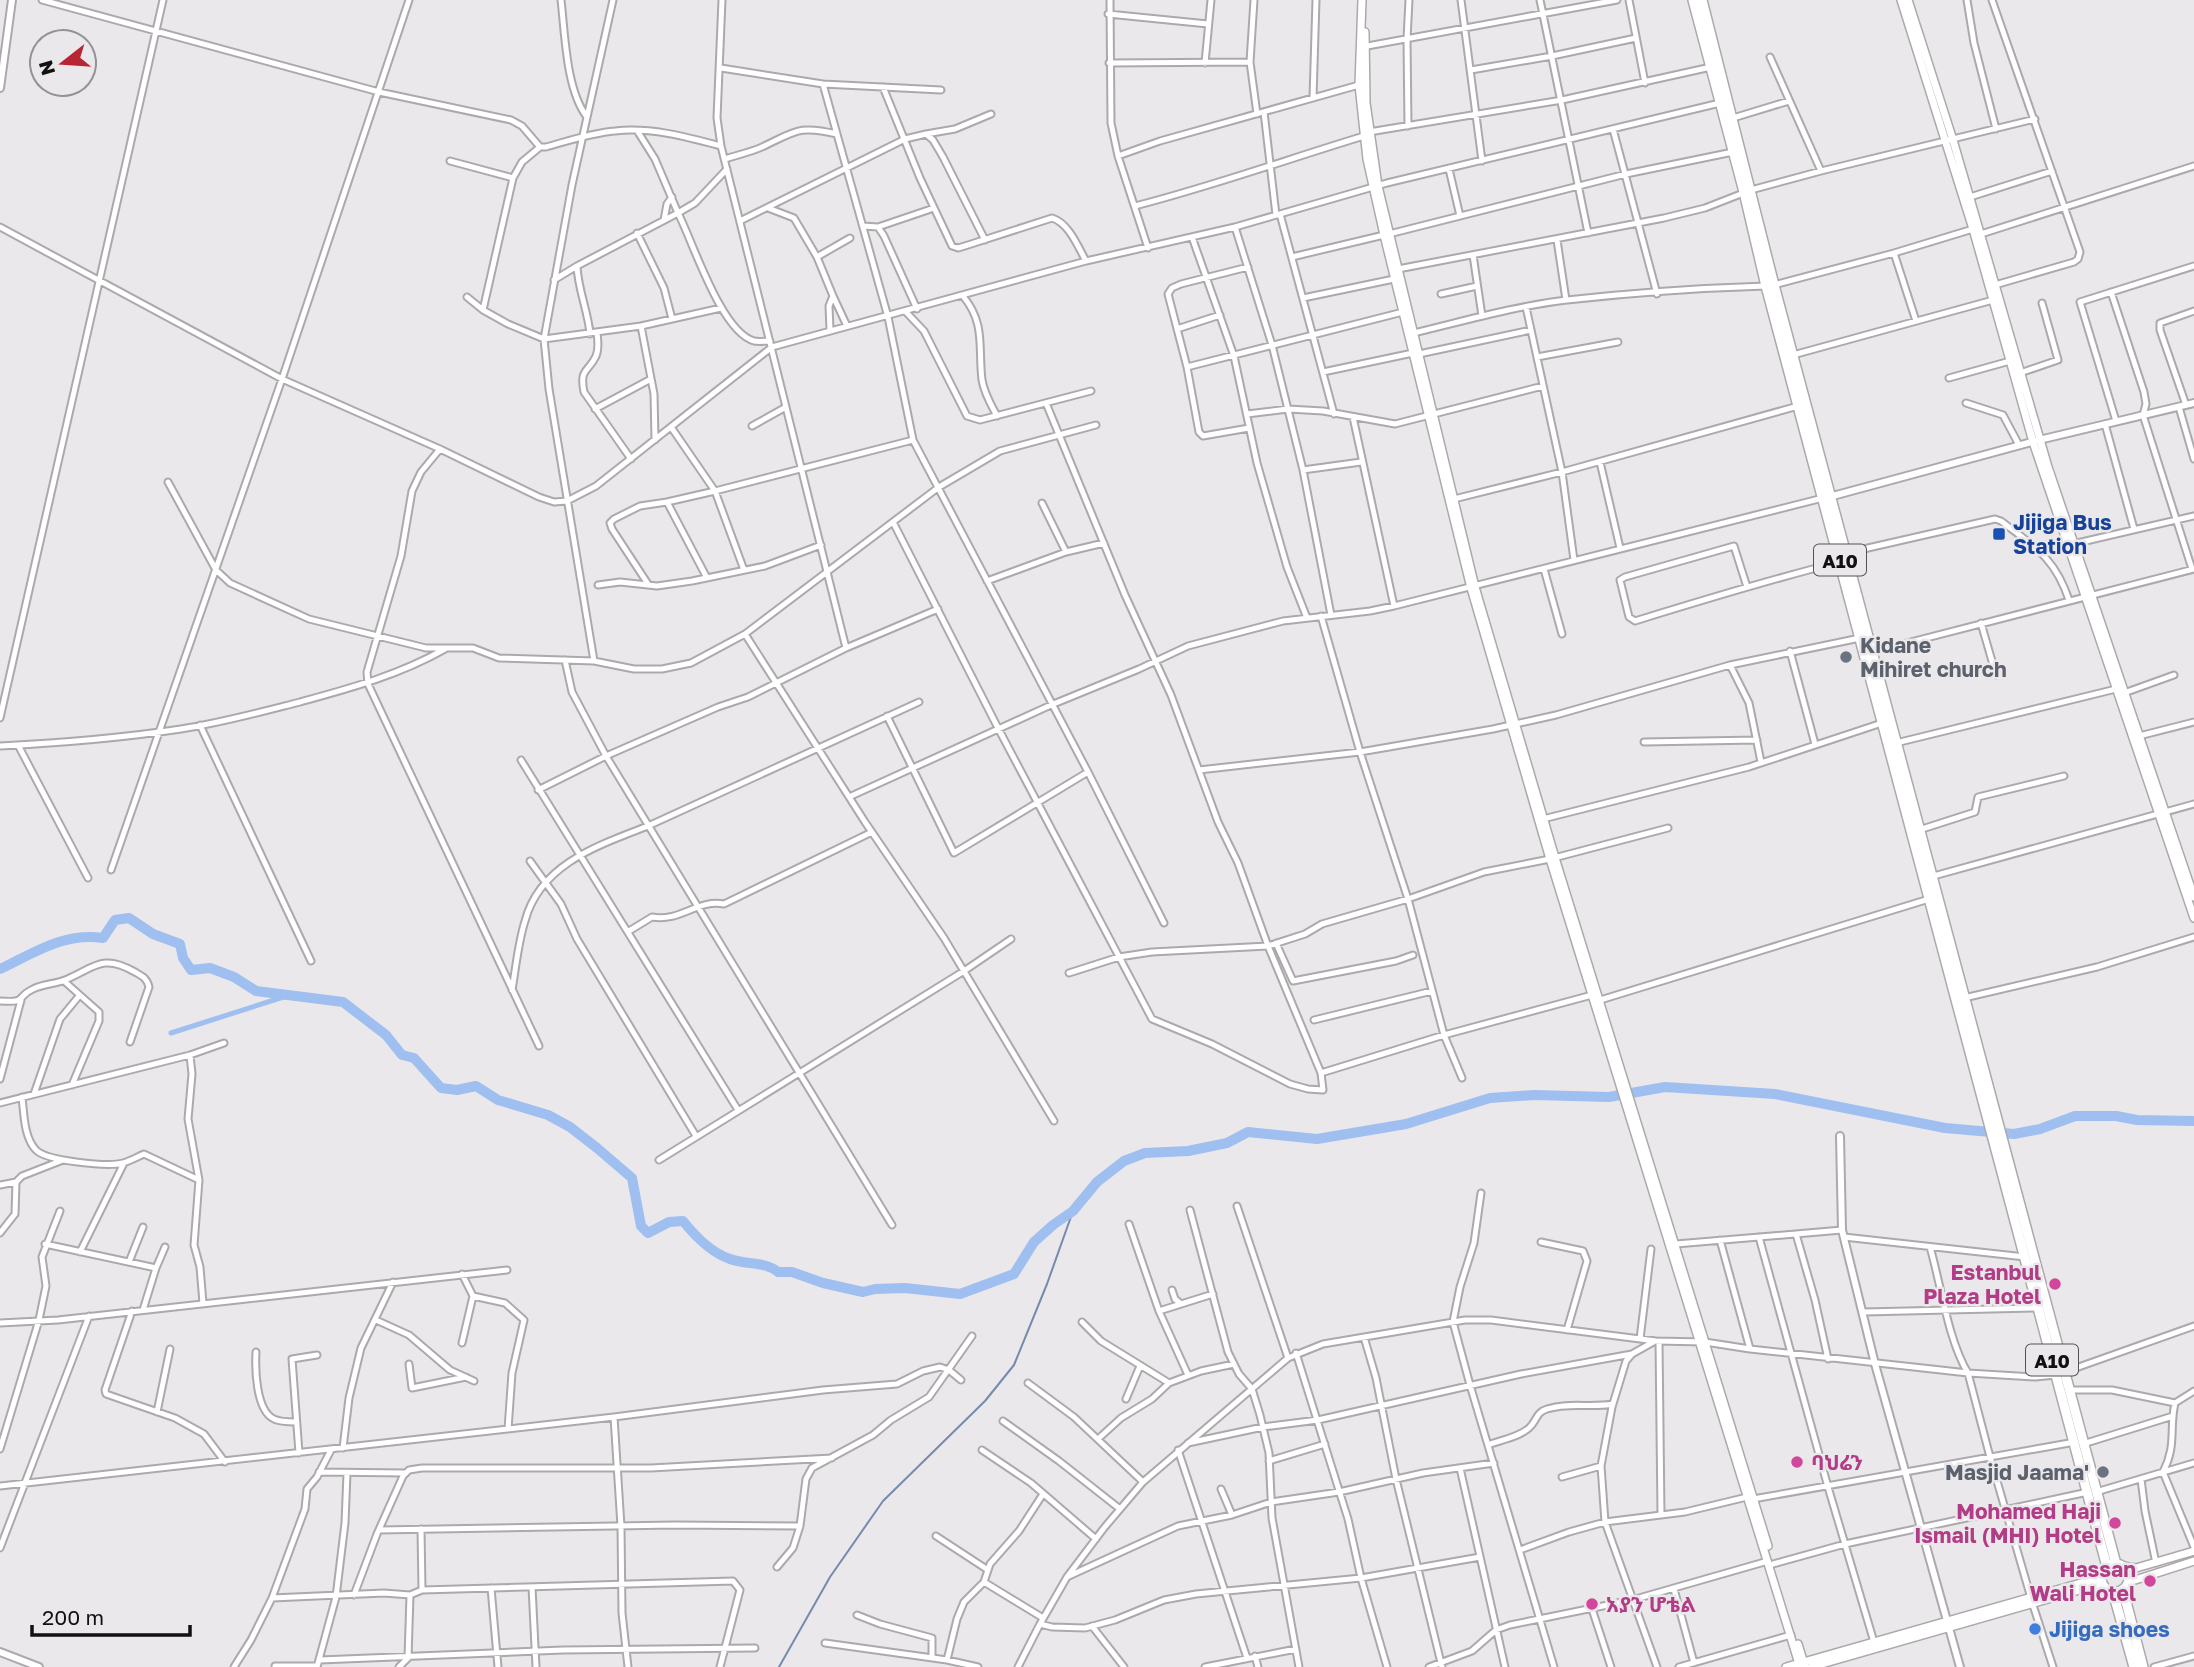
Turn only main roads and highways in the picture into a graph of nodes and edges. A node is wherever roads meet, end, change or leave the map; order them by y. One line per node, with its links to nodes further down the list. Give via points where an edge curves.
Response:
1 (1364, 0): 6 (main road)
2 (1693, 0): 9 (highway, A10, via 1733,152)
3 (1702, 0): 9 (highway, A10)
4 (1901, 0): 8 (main road)
5 (1908, 0): 8 (main road)
6 (1362, 47): 7 (main road); 7 (main road, via 1359,85)
7 (1367, 134): 10 (main road)
8 (1950, 140): 14 (main road); 14 (main road, via 1981,234)
9 (1748, 191): 11 (highway, A10)
10 (1386, 234): 12 (main road); 12 (main road, via 1402,312)
11 (1770, 285): 15 (highway, A10, via 1798,406); 15 (highway, A10, via 1794,355)
12 (1416, 353): 13 (main road)
13 (1431, 415): 16 (main road); 16 (main road)
14 (2036, 441): 17 (main road); 17 (main road)
15 (1827, 497): 21 (highway, A10, via 1882,723); 21 (highway, A10, via 1846,553)
16 (1473, 588): 18 (main road)
17 (2088, 596): 19 (main road); 19 (main road, via 2116,689)
18 (1513, 725): 20 (main road); 20 (main road)
19 (2162, 812): 22 (main road); 23 (main road)
20 (1552, 858): 25 (main road)
21 (1928, 878): 24 (highway, A10, via 1964,998); 24 (highway, A10, via 1929,899)
22 (2194, 897)
23 (2194, 918)
24 (1992, 1119): 26 (highway, A10)
25 (1637, 1129): 27 (main road); 27 (main road)
26 (2002, 1159): 28 (highway, A10); 28 (highway, A10, via 2038,1308)
27 (1702, 1342): 32 (main road)
28 (2060, 1373): 29 (highway, A10); 29 (highway, A10)
29 (2079, 1443): 33 (highway, A10)
30 (2194, 1549): 33 (main road, via 2136,1568)
31 (2194, 1561): 34 (main road)
32 (1770, 1563): 37 (main road); 37 (main road)
33 (2112, 1567): 34 (highway, A10, via 2101,1578); 34 (highway, A10, via 2128,1572); 35 (main road, via 2095,1579)
34 (2117, 1588): 35 (main road, via 2097,1585); 40 (highway, A10); 41 (highway, A10)
35 (2032, 1601): 36 (main road)
36 (1949, 1625): 37 (main road); 39 (main road)
37 (1802, 1665): 38 (main road)
38 (1786, 1667)
39 (1811, 1667)
40 (2134, 1667)
41 (2143, 1667)

